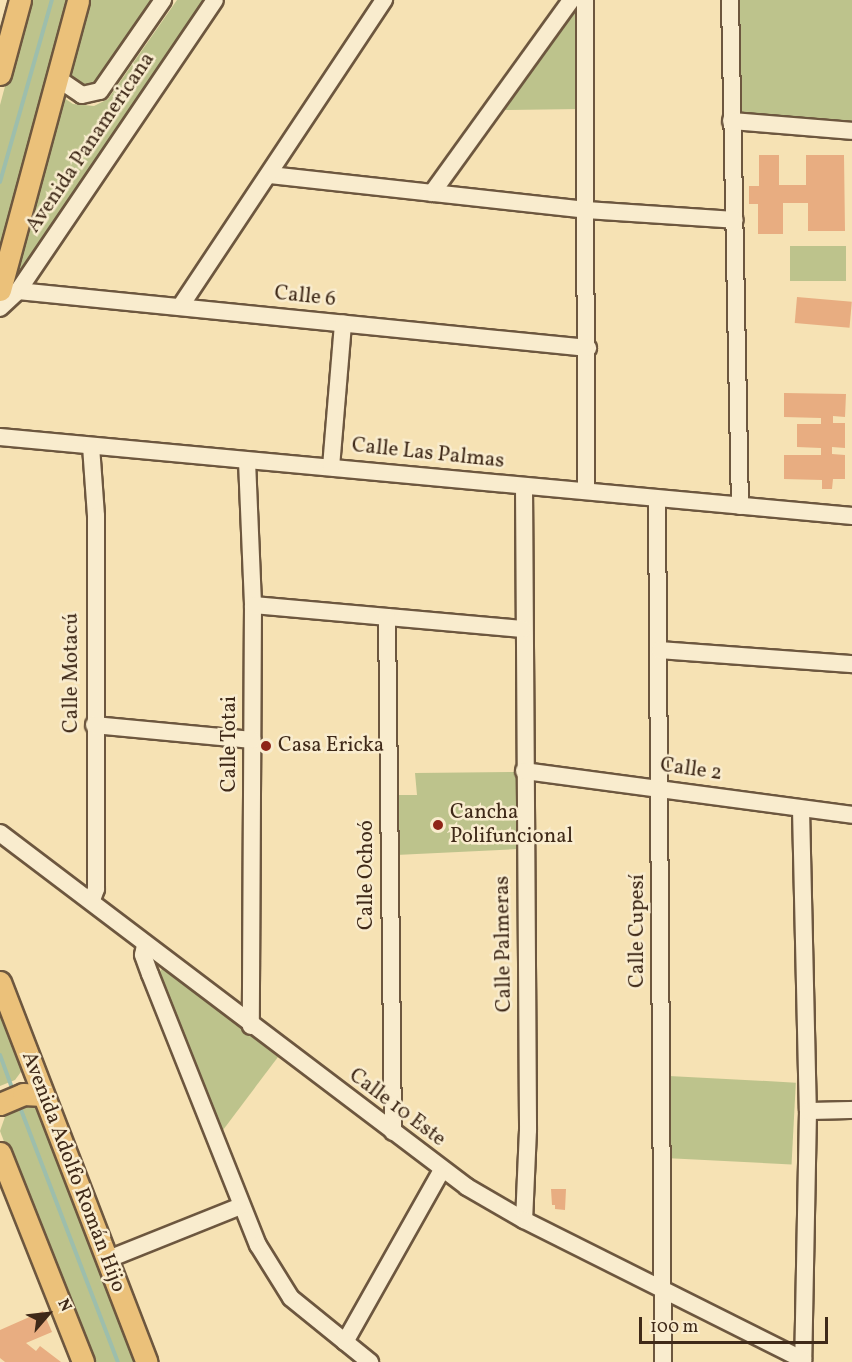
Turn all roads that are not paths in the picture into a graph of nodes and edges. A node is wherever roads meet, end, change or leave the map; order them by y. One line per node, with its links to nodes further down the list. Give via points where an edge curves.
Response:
1 (20, 0): 9 (main road)
2 (78, 0): 11 (main road)
3 (163, 0): 11 (street, Avenida Panamericana, via 100,91 81,95)
4 (215, 0): 18 (street, Avenida Panamericana)
5 (384, 0): 14 (street)
6 (571, 0): 15 (street)
7 (585, 0): 16 (street)
8 (729, 0): 12 (street)
9 (3, 48): 10 (main road)
10 (0, 74)
11 (57, 78): 18 (main road)
12 (731, 121): 13 (street); 17 (street)
13 (852, 131)
14 (270, 175): 15 (street); 19 (street)
15 (432, 193): 16 (street)
16 (586, 210): 17 (street); 22 (street)
17 (735, 220): 30 (street)
18 (9, 291): 19 (street, Calle 6); 20 (street, Avenida Panamericana)
19 (180, 307): 21 (street, Calle 6)
20 (0, 308)
21 (343, 323): 22 (street, Calle 6); 26 (street)
22 (588, 348): 28 (street)
23 (0, 437): 24 (street, Calle Las Palmas)
24 (91, 446): 25 (street, Calle Las Palmas); 37 (street, Calle Motacú, via 96,516)
25 (247, 461): 26 (street, Calle Las Palmas); 32 (street, Calle Totai)
26 (331, 467): 27 (street, Calle Las Palmas)
27 (524, 486): 28 (street, Calle Las Palmas); 34 (street, Calle Palmeras)
28 (586, 491): 29 (street, Calle Las Palmas)
29 (657, 500): 30 (street, Calle Las Palmas); 35 (street, Calle Cupesí)
30 (740, 506): 31 (street, Calle Las Palmas)
31 (852, 516)
32 (253, 605): 33 (street); 38 (street, Calle Totai)
33 (387, 617): 34 (street); 54 (street, Calle Ochoó)
34 (523, 629): 39 (street, Calle Palmeras)
35 (660, 650): 36 (street); 40 (street, Calle Cupesí)
36 (852, 664)
37 (94, 725): 38 (street); 44 (street, Calle Motacú, via 96,890)
38 (252, 740): 47 (street, Calle Totai)
39 (524, 771): 40 (street, Calle 2); 58 (street, Calle Palmeras, via 528,1130)
40 (660, 789): 41 (street, Calle 2); 60 (street, Calle Cupesí)
41 (801, 809): 42 (street, Calle 2); 53 (street)
42 (852, 815)
43 (0, 833): 44 (street, Calle 10 Este)
44 (92, 900): 45 (street, Calle 10 Este)
45 (145, 945): 47 (street, Calle 10 Este); 57 (street, via 147,964)
46 (0, 982): 48 (main road, Avenida Adolfo Román Hijo)
47 (251, 1026): 54 (street, Calle 10 Este)
48 (28, 1068): 49 (main road, via 18,1081); 50 (main road, Avenida Adolfo Román Hijo)
49 (0, 1088)
50 (39, 1094): 51 (main road); 59 (main road, Avenida Adolfo Román Hijo)
51 (0, 1104)
52 (852, 1110): 53 (street)
53 (808, 1111): 62 (street)
54 (393, 1132): 56 (street, Calle 10 Este)
55 (0, 1153): 63 (main road)
56 (442, 1170): 58 (street, Calle 10 Este); 61 (street)
57 (241, 1206): 59 (street); 61 (street, via 263,1253 291,1298)
58 (524, 1220): 60 (street, Calle 10 Este)
59 (106, 1260): 64 (main road, Avenida Adolfo Román Hijo)
60 (660, 1288): 62 (street, Calle 10 Este); 66 (street, Calle Cupesí)
61 (345, 1342): 65 (street)
62 (803, 1361)
63 (83, 1362)
64 (147, 1362)
65 (370, 1362)
66 (663, 1362)

